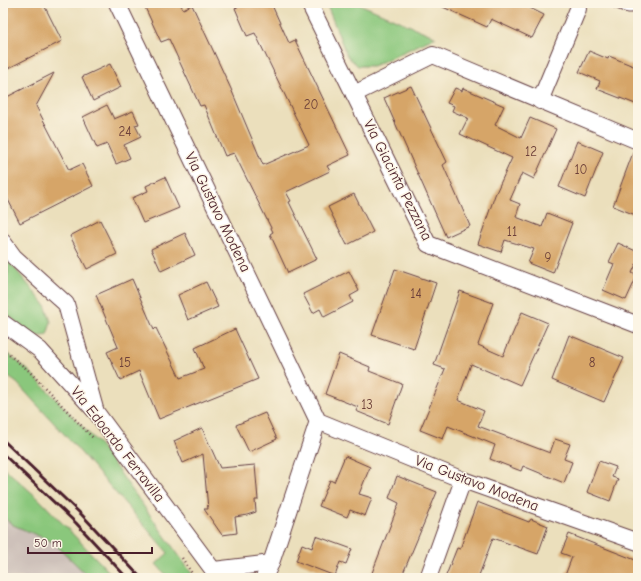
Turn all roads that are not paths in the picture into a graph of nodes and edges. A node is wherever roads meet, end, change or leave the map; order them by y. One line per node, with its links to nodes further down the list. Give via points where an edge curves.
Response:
1 (117, 3): 13 (street, Via Gustavo Modena)
2 (309, 3): 6 (street, Via Giacinta Pezzana)
3 (615, 3): 4 (lane, via 630,9)
4 (638, 5)
5 (579, 6): 7 (street)
6 (354, 94): 7 (street, via 433,55); 11 (street, Via Giacinta Pezzana, via 428,244)
7 (540, 101): 8 (street)
8 (638, 141)
9 (3, 242): 12 (street, via 14,257 66,304)
10 (3, 323): 12 (street, Via Edoardo Ferravilla, via 40,350)
11 (638, 325)
12 (96, 412): 17 (street, Via Edoardo Ferravilla)
13 (318, 421): 14 (street, Via Gustavo Modena); 16 (street)
14 (463, 480): 15 (street, Via Gustavo Modena); 19 (street)
15 (638, 542)
16 (271, 563): 17 (street); 18 (street)
17 (217, 574)
18 (264, 578)
19 (428, 578)

